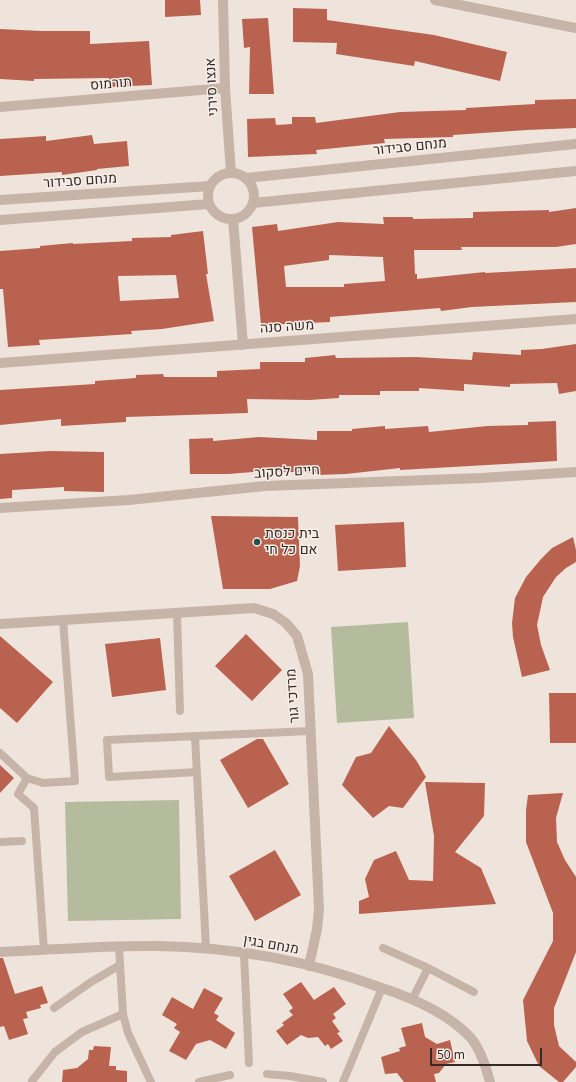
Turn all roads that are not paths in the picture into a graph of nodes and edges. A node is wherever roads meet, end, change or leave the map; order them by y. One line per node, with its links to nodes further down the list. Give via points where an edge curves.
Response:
1 (223, 0): 4 (street, אנצו סירני)
2 (435, 0): 3 (street)
3 (576, 28)
4 (225, 88): 5 (street, תורמוס); 8 (street, אנצו סירני)
5 (0, 107)
6 (576, 144): 9 (street, מנחם סבידור)
7 (576, 171): 12 (street)
8 (231, 172): 9 (street); 10 (street, via 218,176)
9 (246, 178): 12 (street, via 253,189)
10 (210, 186): 11 (street, מנחם סבידור); 13 (street)
11 (0, 200)
12 (253, 203): 14 (street, via 246,214)
13 (209, 204): 14 (street, via 216,214); 15 (street)
14 (233, 219): 17 (street)
15 (0, 220)
16 (576, 319): 17 (street, משה סנה)
17 (243, 345): 18 (street, משה סנה)
18 (0, 363)
19 (576, 472): 20 (street, חיים לסקוב, via 265,486 129,500)
20 (0, 508)
21 (177, 613): 22 (street, מרדכי גור); 24 (lane); 25 (street, מרדכי גור, via 254,608 272,614 286,623 297,636 308,674)
22 (62, 619): 23 (street, מרדכי גור); 29 (lane, via 75,781 43,783)
23 (0, 624)
24 (180, 711)
25 (310, 731): 26 (lane); 39 (street, מרדכי גור, via 319,909)
26 (195, 736): 28 (lane); 28 (lane, via 107,740 109,777)
27 (0, 753): 29 (lane)
28 (197, 772): 34 (lane)
29 (28, 778): 35 (lane, via 18,794 34,808)
30 (22, 841): 31 (lane)
31 (0, 842)
32 (119, 947): 34 (street, מנחם בגין); 35 (street, מנחם בגין); 38 (lane)
33 (384, 948): 40 (lane)
34 (206, 949): 37 (street, מנחם בגין)
35 (44, 950): 36 (street, מנחם בגין)
36 (0, 952)
37 (244, 954): 39 (street, מנחם בגין); 46 (lane)
38 (120, 966): 44 (lane, via 91,982); 45 (lane)
39 (309, 966): 41 (street, מנחם בגין, via 344,974)
40 (428, 968): 42 (lane); 43 (lane)
41 (382, 988): 43 (street, מנחם בגין); 53 (lane)
42 (474, 992)
43 (412, 1000): 54 (street, מנחם בגין, via 445,1017 469,1036 484,1062)
44 (54, 1008)
45 (123, 1014): 49 (lane, via 82,1032 56,1052); 50 (lane, via 128,1033)
46 (249, 1063)
47 (267, 1074): 52 (lane)
48 (230, 1075): 51 (lane)
49 (32, 1081)
50 (151, 1082)
51 (199, 1082)
52 (323, 1082)
53 (343, 1082)
54 (490, 1082)

